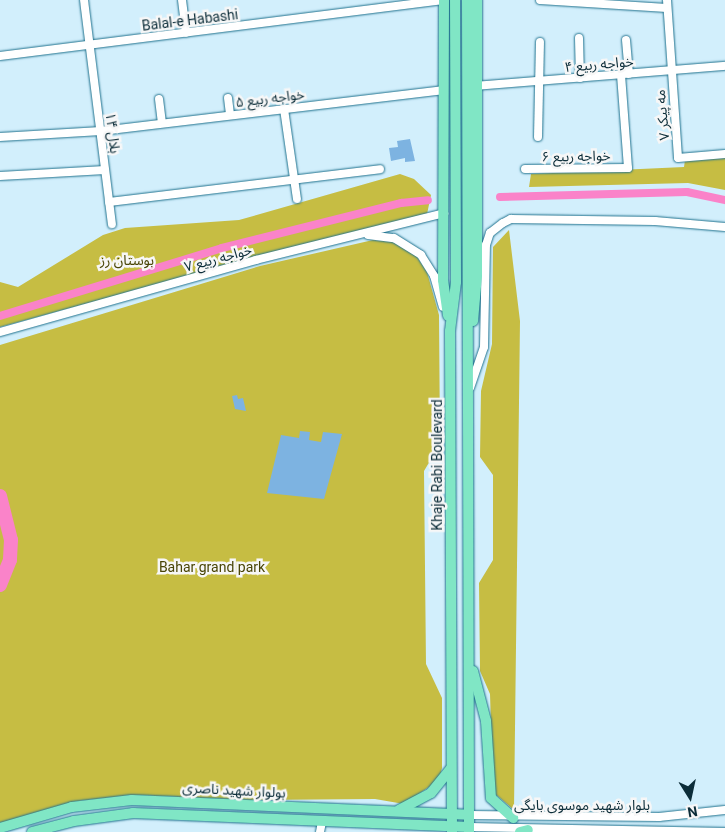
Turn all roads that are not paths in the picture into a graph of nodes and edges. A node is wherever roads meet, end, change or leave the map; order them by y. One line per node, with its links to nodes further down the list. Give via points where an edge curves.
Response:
1 (84, 0): 15 (street, بلال ۱۴)
2 (182, 0): 11 (street)
3 (377, 0): 10 (street)
4 (443, 0): 10 (street, Balal-e Habashi); 23 (main road)
5 (455, 0): 44 (main road, Khaje Rabi Boulevard, via 456,282)
6 (466, 0): 46 (main road)
7 (477, 0): 22 (main road)
8 (540, 0): 9 (street)
9 (667, 4): 18 (street, مه پیکر ۷)
10 (377, 10): 11 (street, Balal-e Habashi)
11 (186, 33): 15 (street, Balal-e Habashi)
12 (578, 38): 20 (street)
13 (626, 40): 19 (street)
14 (540, 42): 21 (street)
15 (90, 45): 16 (street, Balal-e Habashi); 29 (street, بلال ۱۴)
16 (0, 56)
17 (725, 66): 18 (street, خواجه ربیع ۴)
18 (671, 70): 19 (street, خواجه ربیع ۴); 32 (street, مه پیکر ۷, via 678,158)
19 (625, 74): 20 (street, خواجه ربیع ۴); 34 (street, خواجه ربیع ۶, via 628,168)
20 (580, 78): 21 (street, خواجه ربیع ۴)
21 (540, 81): 22 (street, خواجه ربیع ۴); 31 (street)
22 (475, 86): 46 (main road, via 477,275)
23 (443, 90): 26 (street, خواجه ربیع ۵); 40 (main road)
24 (228, 98): 27 (street)
25 (159, 99): 28 (street)
26 (284, 109): 27 (street, خواجه ربیع ۵); 37 (street)
27 (230, 115): 28 (street, خواجه ربیع ۵)
28 (162, 123): 29 (street, خواجه ربیع ۵)
29 (100, 130): 30 (street, خواجه ربیع ۵); 35 (street, بلال ۱۴)
30 (0, 137)
31 (538, 137)
32 (725, 154)
33 (380, 169): 37 (street)
34 (525, 169)
35 (105, 170): 36 (street); 39 (street, بلال ۱۴)
36 (0, 176)
37 (294, 179): 38 (street); 39 (street)
38 (297, 199)
39 (109, 202): 41 (street, بلال ۱۴)
40 (444, 213): 43 (street, خواجه ربیع ۷, via 380,227); 44 (main road, via 443,280)
41 (112, 224)
42 (725, 227): 47 (street, via 655,221 511,219 503,223 490,233 486,245 484,347)
43 (354, 238): 44 (street, via 370,234 394,238 421,255 434,276); 45 (street, خواجه ربیع ۷, via 247,263)
44 (450, 331): 49 (main road, Khaje Rabi Boulevard)
45 (0, 332)
46 (470, 357): 47 (main road)
47 (470, 388): 48 (main road)
48 (469, 655): 53 (main road); 54 (main road, via 486,721 490,798)
49 (451, 768): 51 (main road, via 431,793); 52 (main road, Khaje Rabi Boulevard)
50 (725, 810): 54 (street, بلوار شهید موسوی بایگی, via 659,817)
51 (396, 812): 52 (main road, بولوار شهید ناصری); 57 (main road, بولوار شهید ناصری, via 132,800 72,807)
52 (452, 814): 53 (main road, بولوار شهید ناصری); 58 (main road, Khaje Rabi Boulevard)
53 (469, 815): 54 (street, بلوار شهید موسوی بایگی); 59 (main road)
54 (513, 818)
55 (402, 824): 56 (main road, بولوار شهید ناصری); 58 (main road, بولوار شهید ناصری); 62 (main road)
56 (321, 827): 61 (main road, بولوار شهید ناصری, via 134,812 74,820)
57 (0, 828)
58 (452, 829): 59 (main road, بولوار شهید ناصری)
59 (469, 830): 60 (street, بلوار شهید موسوی بایگی)
60 (524, 831): 63 (street, بلوار شهید موسوی بایگی)
61 (32, 832)
62 (422, 832)
63 (725, 832)

